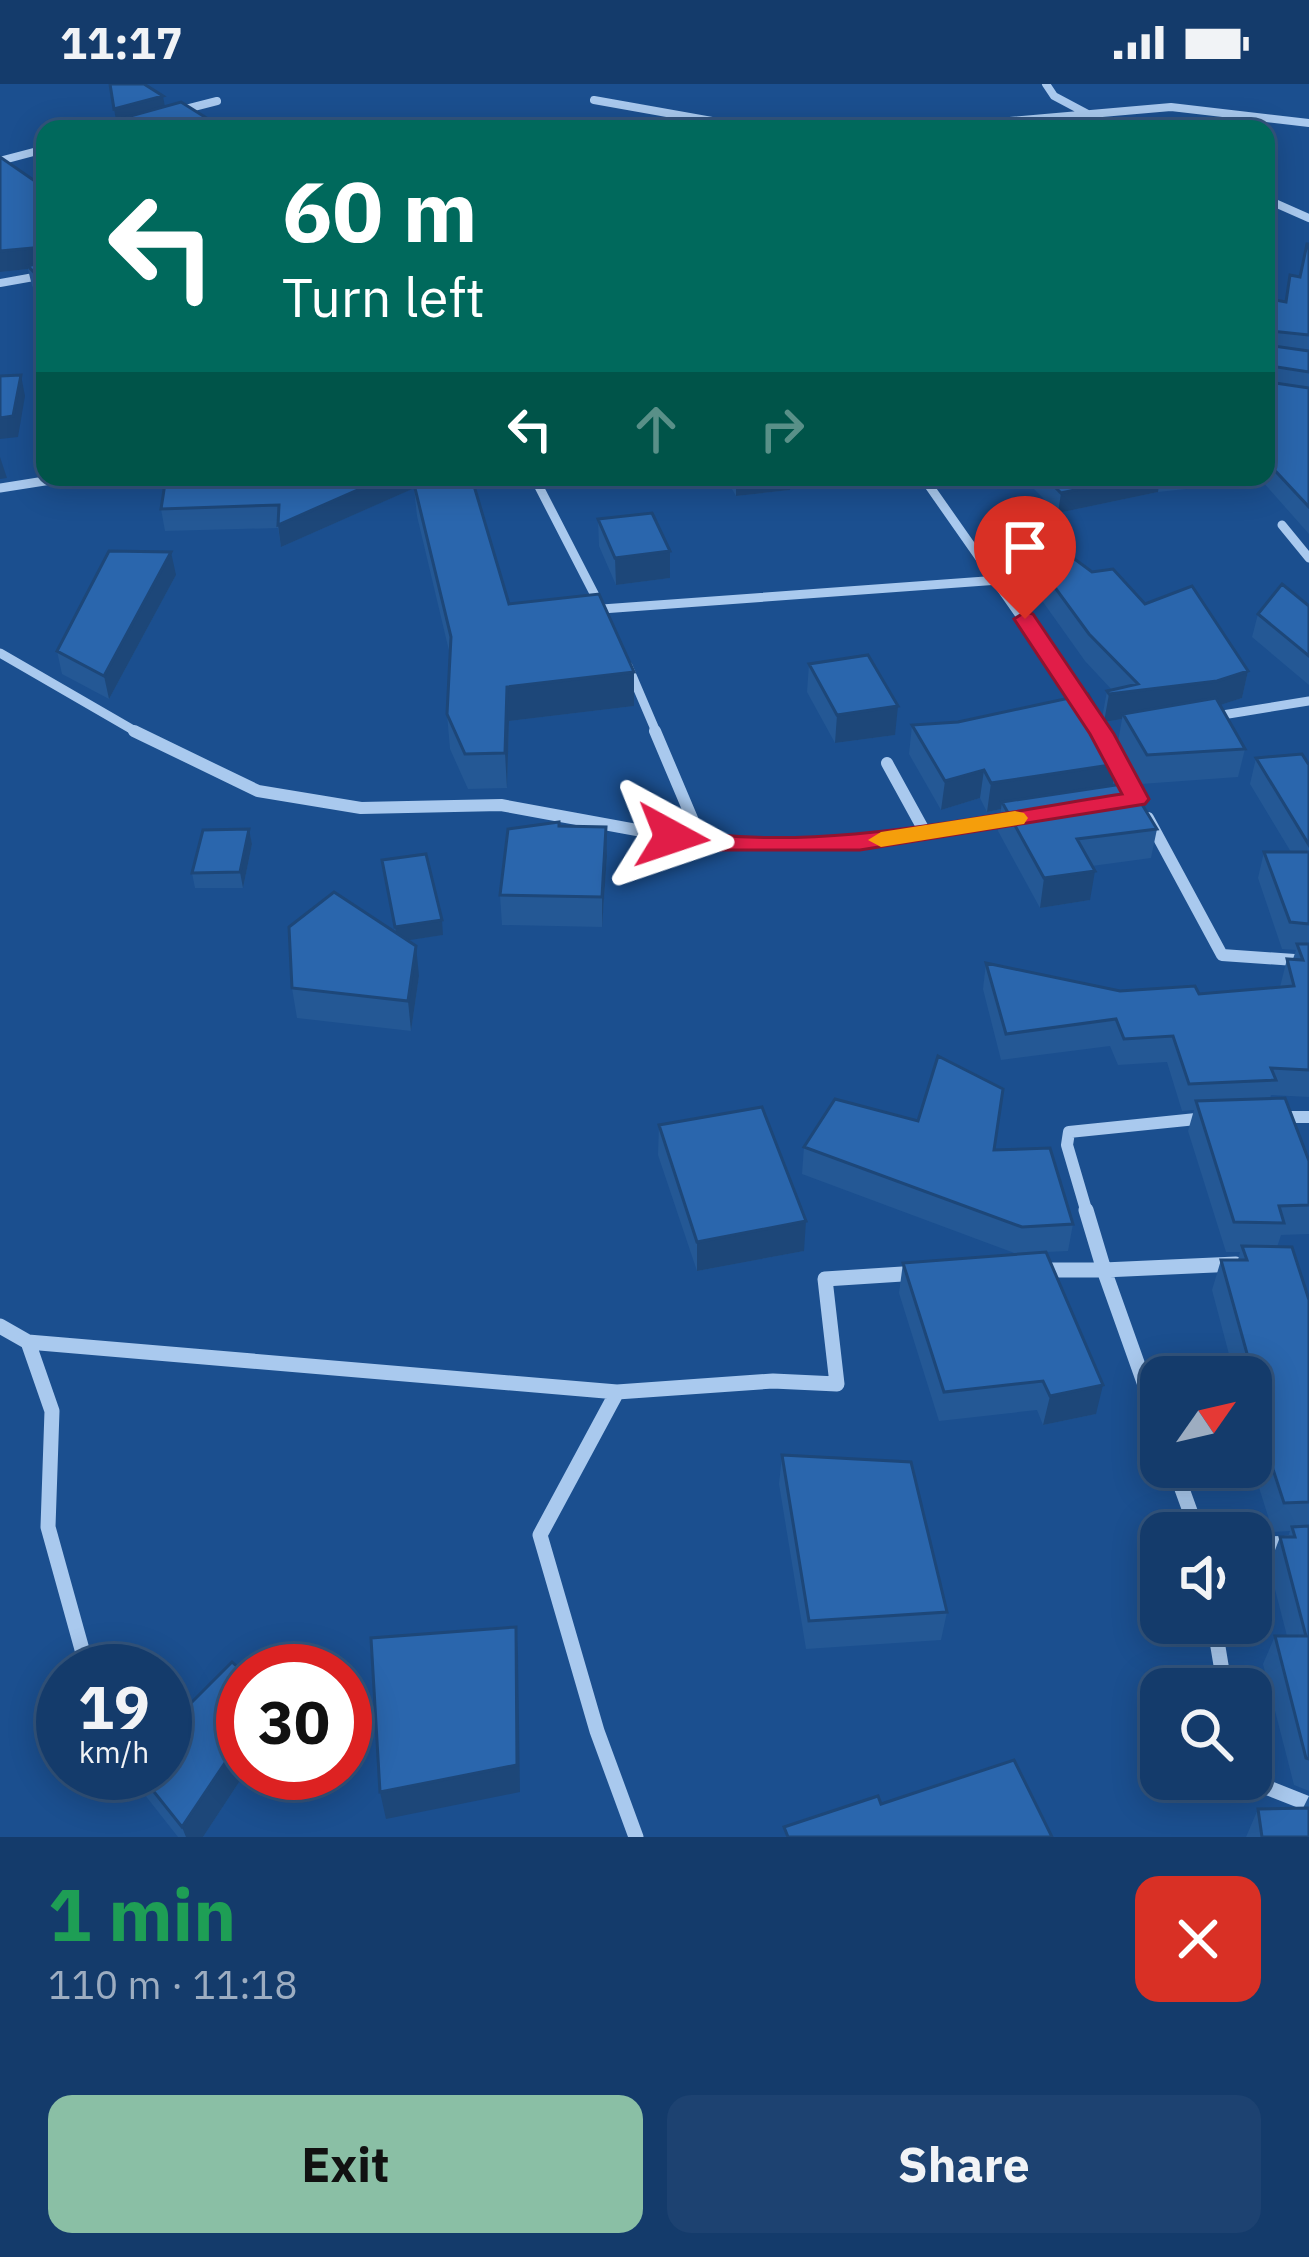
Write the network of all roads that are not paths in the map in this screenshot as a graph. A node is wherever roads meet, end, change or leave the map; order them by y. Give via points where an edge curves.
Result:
1 (1046, 84) edge
2 (594, 100) dead end
3 (217, 101) dead end
4 (1081, 111) junction
5 (154, 118) edge
6 (707, 120) edge
7 (1000, 120) edge
8 (1098, 120) edge
9 (1309, 123) edge
10 (36, 151) edge
11 (0, 161) edge
12 (1275, 203) edge
13 (1309, 218) edge
14 (36, 277) edge
15 (0, 283) edge
16 (36, 482) edge
17 (539, 486) edge
18 (930, 486) edge
19 (0, 488) edge
20 (1282, 525) dead end
21 (1309, 558) edge
22 (999, 580) junction
23 (602, 609) junction
24 (610, 628) edge
25 (619, 647) edge
26 (0, 653) edge
27 (1309, 701) edge
28 (1089, 715) edge
29 (1189, 721) edge
30 (1102, 734) edge
31 (887, 763) dead end
32 (1137, 799) junction
33 (1114, 802) edge
34 (1023, 817) edge
35 (926, 834) junction
36 (702, 842) junction
37 (1309, 961) edge
38 (1262, 1117) edge
39 (1309, 1117) edge
40 (1214, 1118) edge
41 (1263, 1264) edge
42 (1016, 1270) edge
43 (1104, 1270) junction
44 (930, 1272) edge
45 (0, 1327) edge
46 (28, 1342) junction
47 (1140, 1371) edge
48 (617, 1392) junction
49 (1309, 1543) edge
50 (1272, 1544) edge
51 (80, 1644) edge
52 (1272, 1789) edge
53 (1309, 1804) edge
54 (636, 1837) edge

1 - 4 street
2 - 6 street
3 - 5 street
4 - 7 street
4 - 8 street
4 - 9 street via 1171,107
10 - 11 street
12 - 13 street
14 - 15 street
16 - 19 street
17 - 23 street
18 - 22 street
20 - 21 street
22 - 23 street
22 - 28 street
23 - 24 street
25 - 36 street
26 - 36 street via 107,718 258,790 361,808 501,806
27 - 29 street
30 - 32 street
31 - 35 street
32 - 33 street
32 - 37 street via 1222,955
34 - 35 street
35 - 36 street
38 - 39 street
40 - 43 street via 1069,1132
41 - 43 street
42 - 43 street
43 - 47 street
44 - 48 street via 825,1279 837,1384
45 - 46 street
46 - 48 street
46 - 51 street via 52,1412 47,1527
48 - 54 street via 540,1535
49 - 50 street
52 - 53 street

